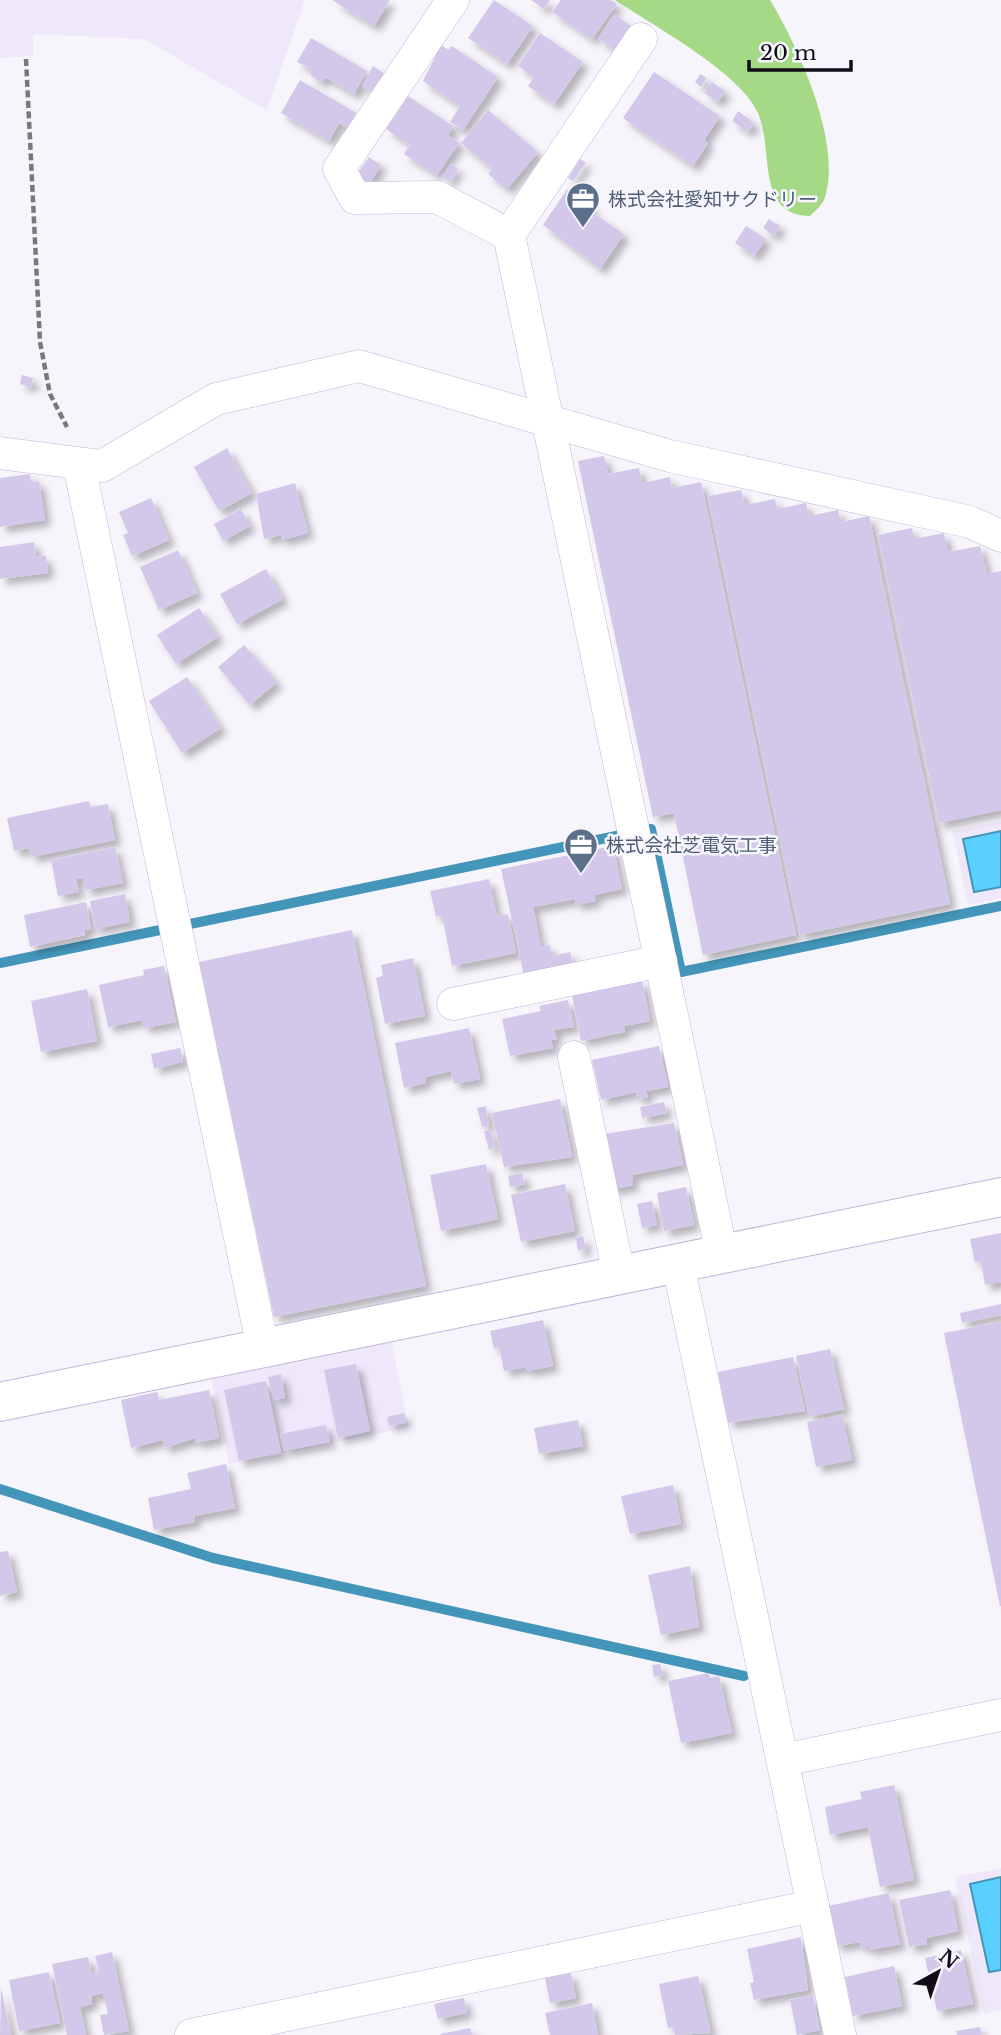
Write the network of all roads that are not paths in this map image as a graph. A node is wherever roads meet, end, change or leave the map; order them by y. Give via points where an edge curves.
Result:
1 (453, 0) edge
2 (641, 39) dead end
3 (509, 235) junction
4 (547, 421) junction
5 (0, 453) edge
6 (79, 465) junction
7 (1001, 536) edge
8 (661, 961) junction
9 (453, 1004) dead end
10 (574, 1057) dead end
11 (1001, 1197) edge
12 (722, 1255) junction
13 (678, 1264) junction
14 (619, 1275) junction
15 (263, 1348) junction
16 (0, 1402) edge
17 (1001, 1715) edge
18 (783, 1760) junction
19 (814, 1906) junction
20 (191, 2035) edge
21 (841, 2035) edge

1 - 3 street via 339,169 355,198 437,197
2 - 3 street
3 - 4 street
4 - 6 street via 359,366 216,399 102,466
4 - 7 street via 670,456 970,522
4 - 8 street
5 - 6 street
6 - 15 street
8 - 9 street
8 - 12 street
10 - 14 street
11 - 12 street
12 - 13 street
13 - 14 street
13 - 18 street
14 - 15 street
15 - 16 street
17 - 18 street
18 - 19 street
19 - 20 street
19 - 21 street

